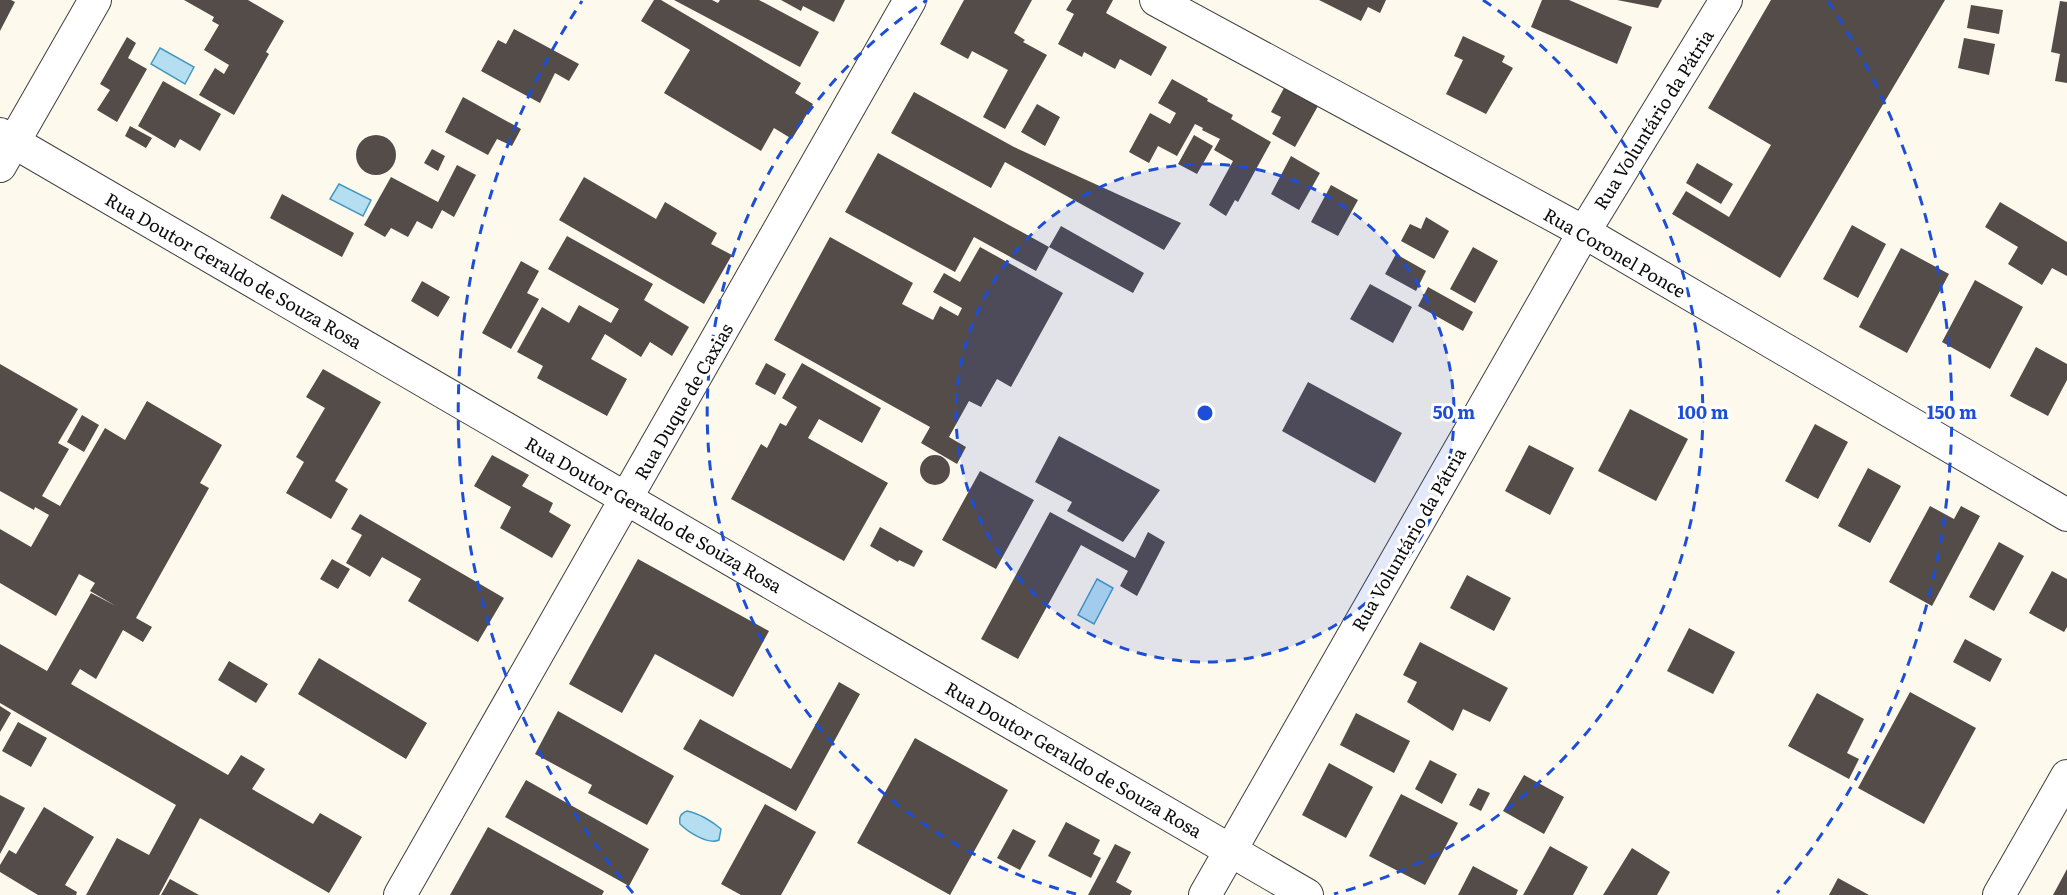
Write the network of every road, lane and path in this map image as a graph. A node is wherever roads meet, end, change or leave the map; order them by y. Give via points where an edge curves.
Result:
1 (95, 0) edge
2 (910, 0) edge
3 (1156, 0) edge
4 (1726, 0) edge
5 (5, 147) edge
6 (1584, 232) junction
7 (628, 498) junction
8 (2067, 515) edge
9 (2067, 776) edge
10 (1230, 850) junction
11 (400, 895) edge
12 (1205, 895) edge
13 (1307, 895) edge
14 (1999, 895) edge

1 - 5 street
2 - 7 street, Rua Duque de Caxias
3 - 6 street, Rua Coronel Ponce
4 - 6 street, Rua Voluntário da Pátria
5 - 7 street, Rua Doutor Geraldo de Souza Rosa
6 - 8 street, Rua Coronel Ponce
6 - 10 street, Rua Voluntário da Pátria
7 - 10 street, Rua Doutor Geraldo de Souza Rosa
7 - 11 street, Rua Duque de Caxias
9 - 14 street
10 - 12 street, Rua Voluntário da Pátria
10 - 13 street, Rua Doutor Geraldo de Souza Rosa

